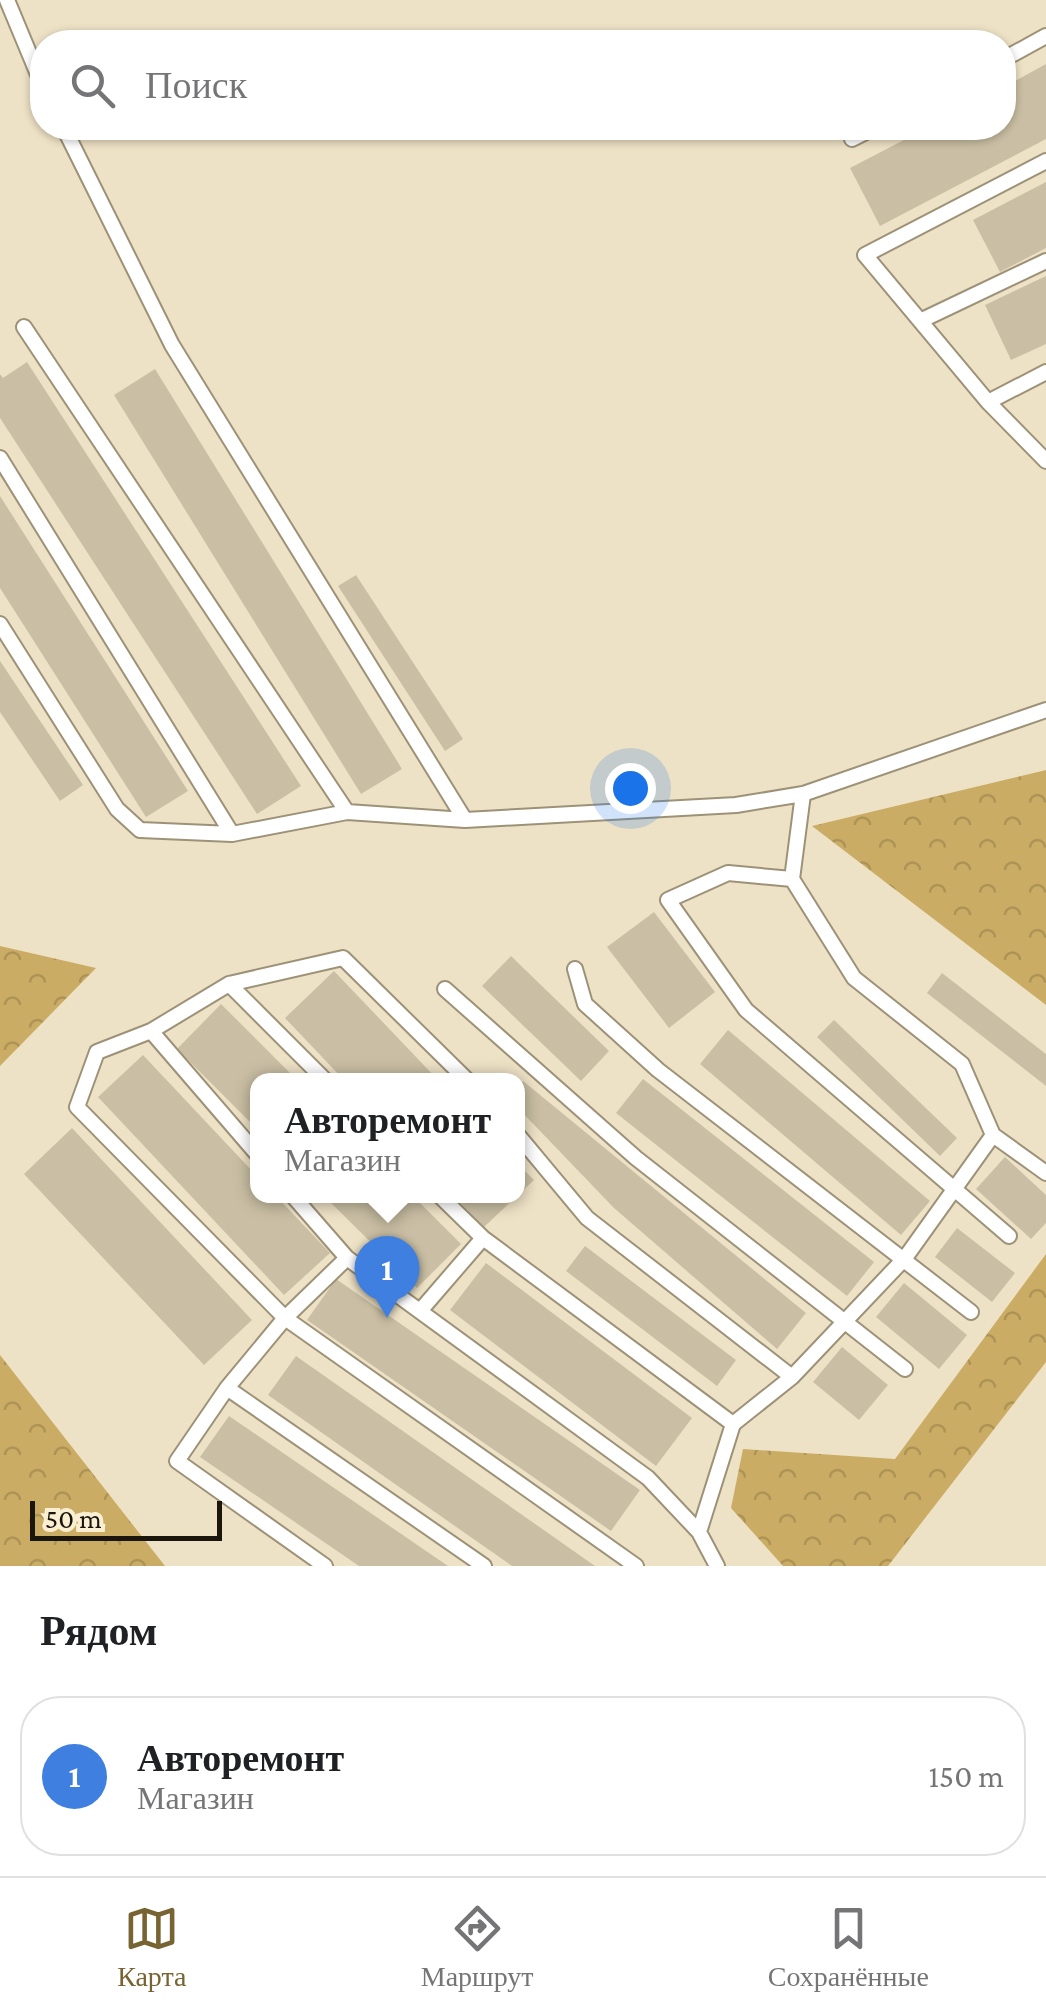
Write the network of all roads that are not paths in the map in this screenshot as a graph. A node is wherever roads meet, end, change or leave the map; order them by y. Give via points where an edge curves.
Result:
1 (7, 0) edge
2 (1046, 36) edge
3 (1016, 52) edge
4 (30, 55) edge
5 (70, 140) edge
6 (1046, 161) edge
7 (1046, 261) edge
8 (920, 321) junction
9 (24, 327) dead end
10 (1046, 372) edge
11 (988, 402) junction
12 (0, 458) edge
13 (1046, 461) edge
14 (0, 624) edge
15 (1046, 710) edge
16 (803, 794) junction
17 (347, 812) junction
18 (465, 820) junction
19 (232, 834) junction
20 (792, 880) junction
21 (575, 969) dead end
22 (229, 984) junction
23 (445, 989) dead end
24 (151, 1031) junction
25 (318, 1073) edge
26 (461, 1073) edge
27 (993, 1136) junction
28 (525, 1144) edge
29 (250, 1146) edge
30 (1046, 1173) edge
31 (954, 1186) junction
32 (299, 1203) edge
33 (447, 1203) edge
34 (1009, 1236) dead end
35 (483, 1238) junction
36 (347, 1258) junction
37 (906, 1258) junction
38 (420, 1311) junction
39 (972, 1312) dead end
40 (285, 1318) junction
41 (846, 1320) junction
42 (906, 1369) dead end
43 (792, 1377) junction
44 (227, 1388) junction
45 (733, 1424) junction
46 (698, 1532) junction
47 (324, 1566) edge
48 (484, 1566) edge
49 (636, 1566) edge
50 (717, 1566) edge

1 - 4 lane
2 - 3 lane
5 - 18 lane via 172,345
6 - 8 lane via 866,255
7 - 8 lane
8 - 11 lane
9 - 17 lane
10 - 11 lane
11 - 13 lane
12 - 19 lane
14 - 19 lane via 116,809 140,830
15 - 16 lane
16 - 18 lane via 736,806
16 - 20 lane
17 - 18 lane
17 - 19 lane
20 - 27 lane via 854,978 962,1064
20 - 31 lane via 728,873 668,900 746,1010
21 - 37 lane via 585,1004 658,1070
22 - 24 lane
22 - 25 lane
22 - 26 lane via 343,958
23 - 41 lane via 636,1158
24 - 29 lane
24 - 40 lane via 96,1052 76,1107
27 - 30 lane
27 - 31 lane
28 - 43 lane via 587,1218
31 - 34 lane
31 - 37 lane
32 - 36 lane
33 - 35 lane
35 - 38 lane
35 - 45 lane
36 - 38 lane
36 - 40 lane
37 - 39 lane
37 - 41 lane
38 - 46 lane via 648,1478
40 - 44 lane
40 - 49 lane
41 - 42 lane
41 - 43 lane
43 - 45 lane
44 - 47 lane via 177,1460
44 - 48 lane
45 - 46 lane
46 - 50 lane

